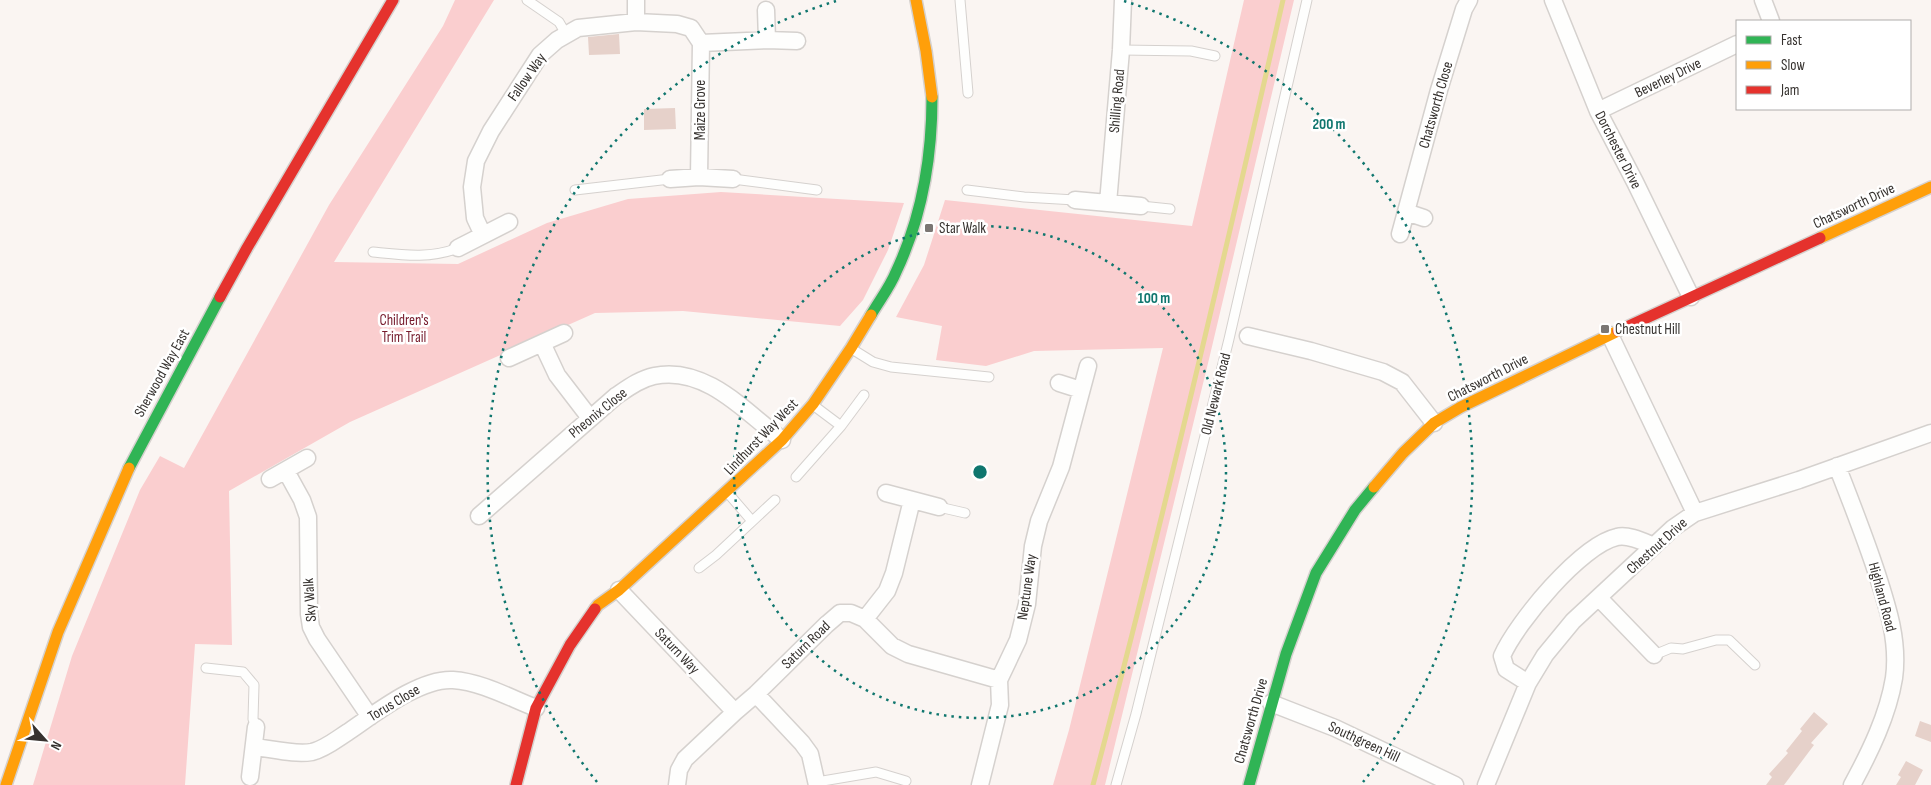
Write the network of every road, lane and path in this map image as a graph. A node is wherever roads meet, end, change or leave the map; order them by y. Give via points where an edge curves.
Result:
1 (394, 0) edge
2 (527, 0) edge
3 (636, 0) edge
4 (916, 0) edge
5 (960, 0) edge
6 (1123, 0) edge
7 (1307, 0) edge
8 (1469, 0) edge
9 (1553, 0) edge
10 (1763, 0) edge
11 (767, 5) edge
12 (1772, 20) edge
13 (636, 22) junction
14 (566, 34) junction
15 (767, 40) junction
16 (797, 41) dead end
17 (700, 44) junction
18 (1736, 44) edge
19 (1121, 50) junction
20 (1216, 56) dead end
21 (968, 93) dead end
22 (1598, 111) junction
23 (699, 177) junction
24 (670, 179) joint
25 (733, 179) joint
26 (1931, 187) edge
27 (576, 190) dead end
28 (817, 190) dead end
29 (967, 190) dead end
30 (1076, 200) joint
31 (1108, 203) junction
32 (1141, 206) joint
33 (1170, 209) dead end
34 (1406, 212) junction
35 (1424, 218) dead end
36 (509, 222) dead end
37 (1400, 234) dead end
38 (483, 235) junction
39 (458, 248) joint
40 (373, 252) dead end
41 (1691, 297) junction
42 (564, 334) dead end
43 (1610, 335) junction
44 (1248, 336) dead end
45 (542, 343) junction
46 (851, 348) junction
47 (509, 358) dead end
48 (1088, 366) dead end
49 (989, 377) dead end
50 (1059, 384) dead end
51 (1081, 390) junction
52 (864, 395) dead end
53 (813, 404) junction
54 (590, 418) junction
55 (1434, 423) junction
56 (841, 426) junction
57 (1931, 433) edge
58 (782, 440) junction
59 (307, 458) dead end
60 (1837, 466) junction
61 (286, 471) junction
62 (796, 477) dead end
63 (270, 479) dead end
64 (727, 492) junction
65 (886, 494) dead end
66 (775, 500) dead end
67 (912, 500) junction
68 (939, 507) joint
69 (965, 513) dead end
70 (1695, 513) junction
71 (479, 516) dead end
72 (752, 521) junction
73 (1654, 546) junction
74 (699, 568) dead end
75 (618, 590) junction
76 (1599, 598) junction
77 (865, 619) junction
78 (1654, 655) joint
79 (1755, 665) dead end
80 (206, 668) dead end
81 (999, 680) junction
82 (1528, 683) junction
83 (756, 694) junction
84 (1271, 703) junction
85 (536, 708) junction
86 (735, 712) junction
87 (370, 717) junction
88 (256, 727) joint
89 (255, 747) junction
90 (252, 781) edge
91 (906, 781) dead end
92 (817, 784) edge
93 (6, 785) edge
94 (516, 785) edge
95 (678, 785) edge
96 (980, 785) edge
97 (1116, 785) edge
98 (1249, 785) edge
99 (1455, 785) edge
100 (1486, 785) edge
101 (1852, 785) edge

1 - 93 main road, Sherwood Way East via 248,248 135,454 58,632
2 - 14 lane via 559,22
3 - 13 street
4 - 46 main road, Lindhurst Way West via 932,98 929,155 918,216 896,273
5 - 21 lane
6 - 19 street, Shilling Road
7 - 97 lane, Old Newark Road via 1229,339
8 - 34 street, Chatsworth Close via 1439,90
9 - 22 street, Dorchester Drive
10 - 12 street
11 - 15 street
13 - 14 street, Fallow Way via 578,28
13 - 17 street, Fallow Way via 691,28
14 - 38 street, Fallow Way via 540,55 490,130 476,161 472,187 475,218
15 - 16 street
15 - 17 street
17 - 23 street, Maize Grove
18 - 22 street, Beverley Drive
19 - 20 lane via 1191,51
19 - 31 street, Shilling Road
22 - 41 street, Dorchester Drive
23 - 24 street
23 - 25 street
24 - 27 lane
25 - 28 lane
26 - 41 main road, Chatsworth Drive
29 - 30 lane
30 - 31 street
31 - 32 street
32 - 33 lane
34 - 35 street
34 - 37 street, Chatsworth Close
36 - 38 street
38 - 39 street
39 - 40 lane via 444,254 420,256
41 - 43 main road, Chatsworth Drive
42 - 45 street
43 - 55 main road, Chatsworth Drive via 1462,406
43 - 70 street
44 - 55 street via 1383,372 1402,382
45 - 47 street
45 - 54 street via 557,376
46 - 49 lane via 874,362 891,366
46 - 53 main road, Lindhurst Way West
48 - 51 street, Neptune Way
50 - 51 street
51 - 81 street, Neptune Way via 1062,467 1037,529 1028,604 1018,640
52 - 56 lane
53 - 56 lane
53 - 58 main road, Lindhurst Way West
54 - 58 street, Pheonix Close via 634,383 668,374 706,383
54 - 71 street, Pheonix Close
55 - 84 main road, Chatsworth Drive via 1403,453 1361,503 1334,542 1316,573
56 - 62 lane
57 - 60 street, Chestnut Drive
58 - 64 main road, Lindhurst Way West
59 - 61 street
60 - 70 street, Chestnut Drive
60 - 101 street, Highland Road via 1892,619 1895,650 1894,678 1885,714
61 - 63 street
61 - 87 street, Sky Walk via 308,517 311,627
64 - 72 lane
64 - 75 main road, Lindhurst Way West
65 - 67 street
66 - 72 lane
67 - 68 street
67 - 77 street via 887,592
68 - 69 lane
70 - 73 street, Chestnut Drive
72 - 74 lane
73 - 76 street, Chestnut Drive
73 - 82 street via 1619,536 1605,541 1554,584 1529,612 1502,656 1506,669
75 - 85 main road, Lindhurst Way West via 598,606 570,645
75 - 86 street, Saturn Way
76 - 78 street
76 - 82 street, Chestnut Drive via 1544,655
77 - 81 street via 892,646 908,654
77 - 83 street, Saturn Road via 851,613 840,613
78 - 79 lane via 1671,648 1683,649 1729,640
80 - 88 lane via 243,672 254,684 253,719
81 - 96 street, Neptune Way via 1000,705
82 - 100 street, Chestnut Drive
83 - 86 street, Saturn Road
83 - 92 street via 806,748
84 - 98 main road, Chatsworth Drive
84 - 99 street, Southgreen Hill via 1335,728
85 - 87 street, Torus Close via 477,685 454,680 437,681 418,688
85 - 94 main road, Lindhurst Way West
86 - 95 street, Saturn Road via 685,759 679,770
87 - 89 street, Torus Close via 312,752
88 - 89 street
89 - 90 street
91 - 92 lane via 876,772

